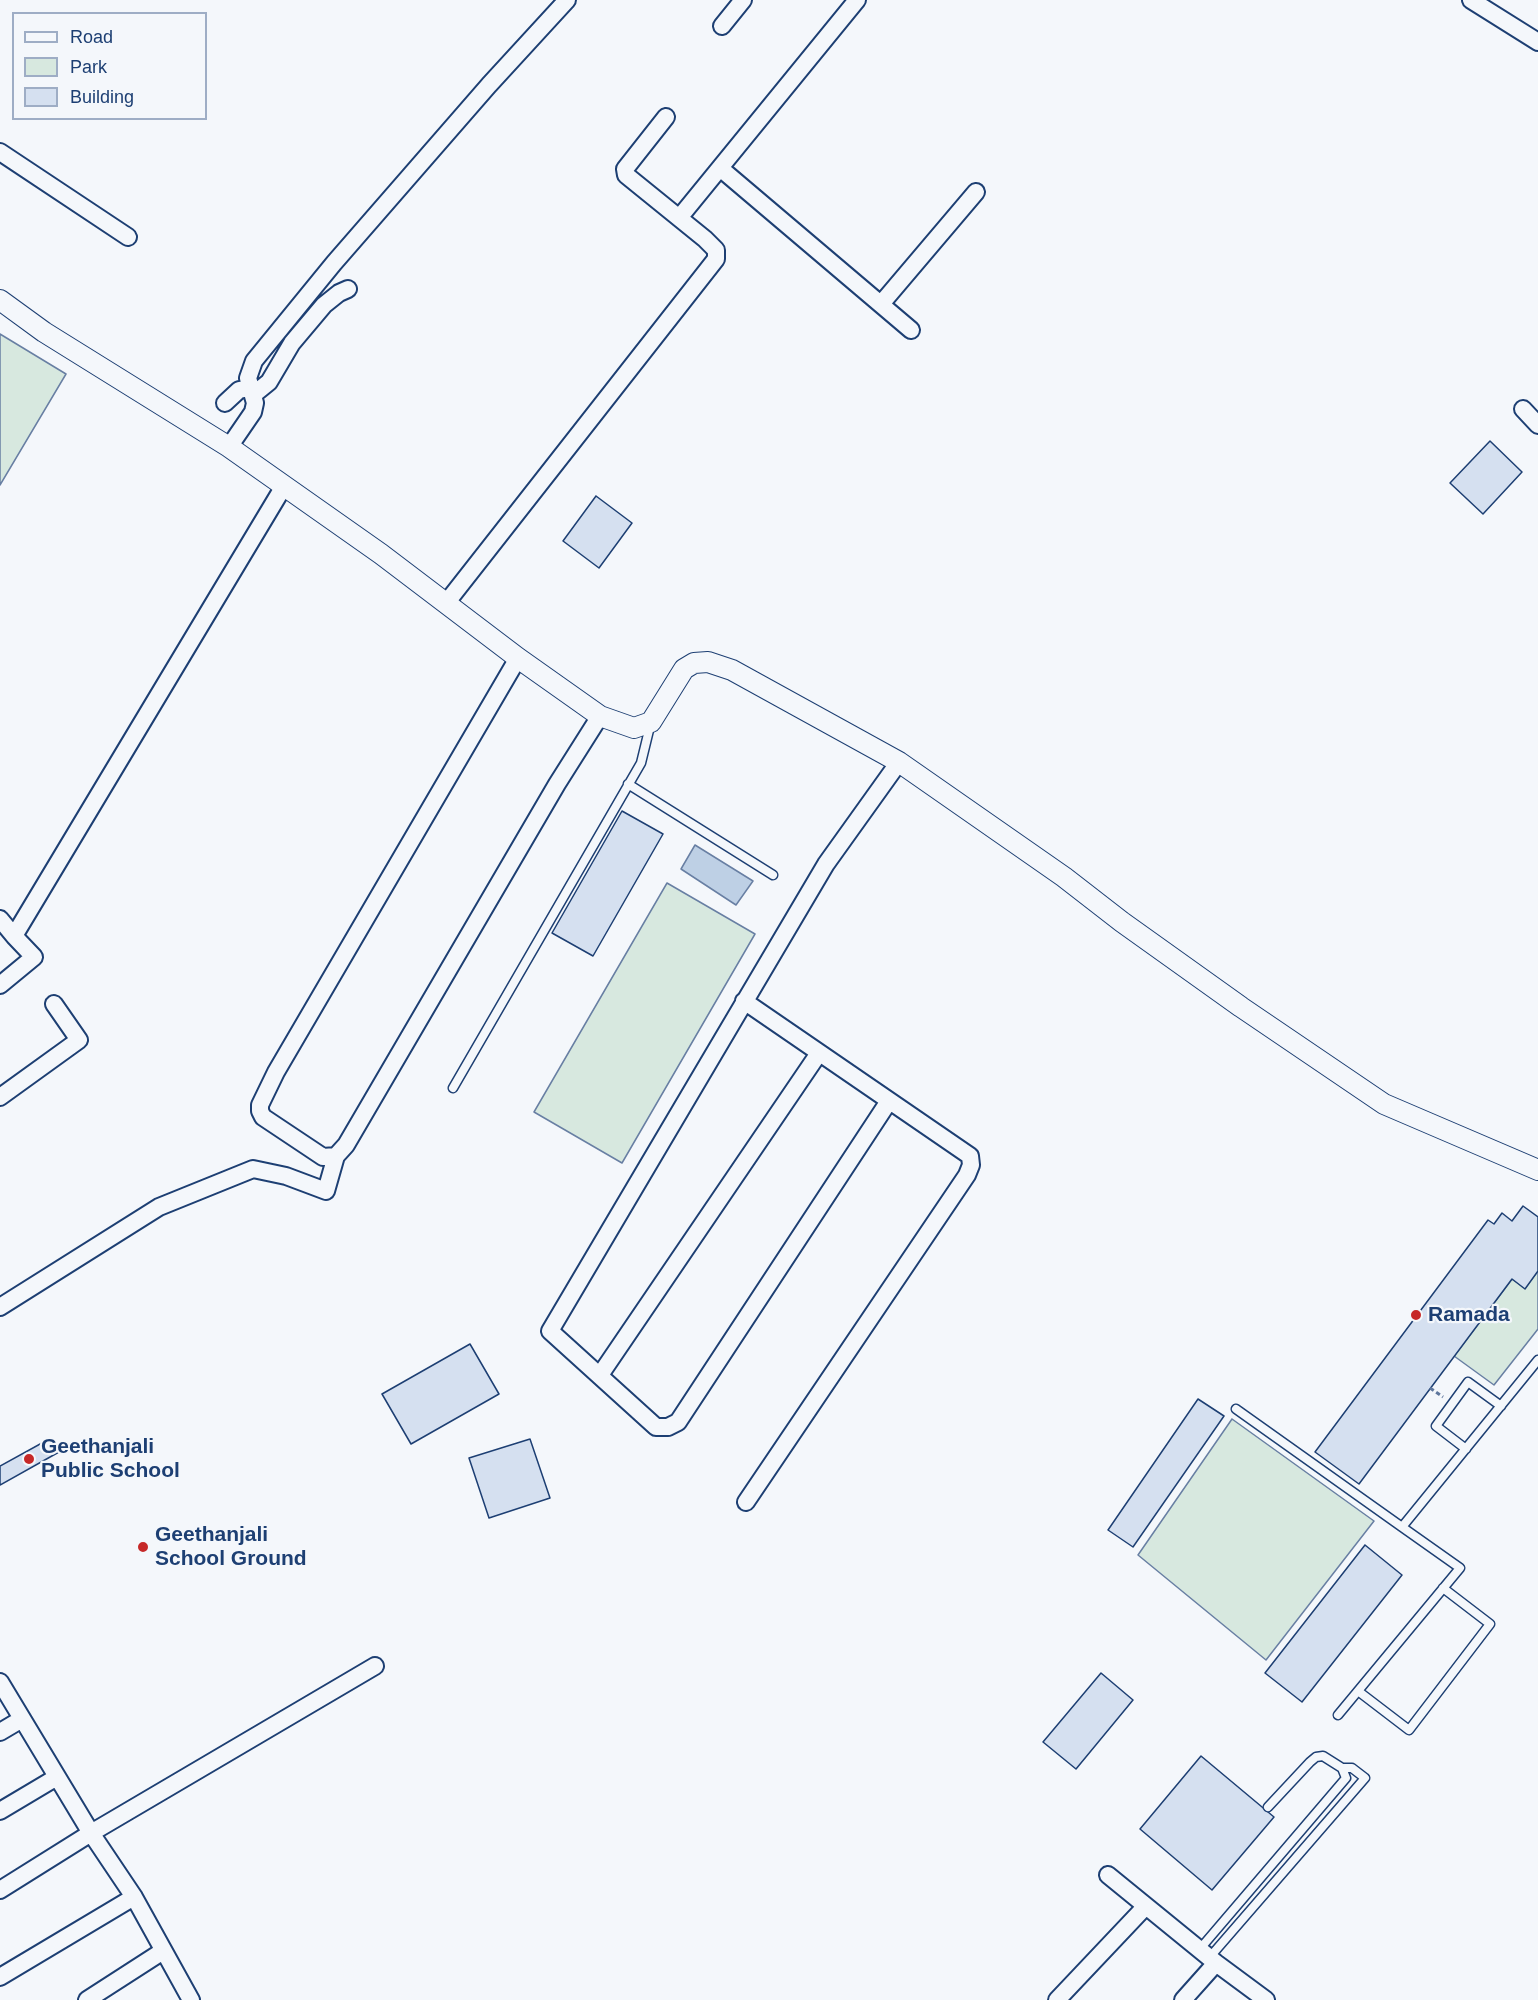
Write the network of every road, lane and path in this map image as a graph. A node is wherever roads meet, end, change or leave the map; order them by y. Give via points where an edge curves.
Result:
1 (567, 0) edge
2 (743, 0) edge
3 (857, 0) edge
4 (1471, 0) edge
5 (722, 26) dead end
6 (1538, 42) edge
7 (666, 117) dead end
8 (0, 152) edge
9 (720, 168) junction
10 (976, 192) dead end
11 (679, 218) junction
12 (128, 237) dead end
13 (348, 289) dead end
14 (0, 300) edge
15 (881, 304) junction
16 (911, 330) dead end
17 (251, 391) junction
18 (225, 403) dead end
19 (1522, 409) dead end
20 (1538, 425) edge
21 (229, 447) junction
22 (284, 486) junction
23 (447, 602) junction
24 (518, 658) junction
25 (600, 716) junction
26 (651, 722) junction
27 (899, 762) junction
28 (628, 784) junction
29 (773, 874) dead end
30 (0, 919) edge
31 (14, 936) junction
32 (0, 985) edge
33 (744, 1001) junction
34 (54, 1004) dead end
35 (819, 1053) junction
36 (453, 1088) dead end
37 (0, 1097) edge
38 (889, 1101) junction
39 (336, 1156) junction
40 (1537, 1168) edge
41 (0, 1307) edge
42 (1538, 1360) edge
43 (600, 1376) junction
44 (1501, 1406) junction
45 (1236, 1409) dead end
46 (1466, 1449) junction
47 (746, 1502) dead end
48 (1402, 1527) junction
49 (1443, 1588) junction
50 (375, 1666) dead end
51 (0, 1682) edge
52 (1358, 1691) junction
53 (1338, 1715) dead end
54 (22, 1719) junction
55 (0, 1732) edge
56 (1342, 1768) junction
57 (57, 1777) junction
58 (1268, 1807) dead end
59 (0, 1811) edge
60 (91, 1833) junction
61 (1108, 1875) dead end
62 (0, 1890) edge
63 (134, 1897) junction
64 (1145, 1907) junction
65 (163, 1951) junction
66 (1208, 1957) junction
67 (0, 1977) edge
68 (87, 2000) edge
69 (191, 2000) edge
70 (1056, 2000) edge
71 (1183, 2000) edge
72 (1266, 2000) edge

1 - 17 street via 334,263 254,361 248,378
2 - 5 street
3 - 9 street
4 - 6 street
7 - 11 street via 625,169 626,175
8 - 12 street
9 - 11 street
9 - 15 street
10 - 15 street
11 - 23 street via 716,250 716,259
13 - 17 street via 324,305 292,343 269,382
14 - 21 street via 44,332
15 - 16 street
17 - 18 street via 239,390
17 - 21 street via 253,412
19 - 20 street
21 - 22 street
22 - 23 street
22 - 31 street
23 - 24 street
24 - 25 street
24 - 39 street via 279,1066 260,1105 263,1118 308,1149 323,1157
25 - 26 street via 634,728
25 - 39 street
26 - 27 street via 684,669 708,662 732,670
26 - 28 lane via 640,763
27 - 33 street via 826,864
27 - 40 street via 1232,1001 1384,1104
28 - 29 lane
28 - 36 lane
30 - 31 street
31 - 32 street via 34,957
33 - 35 street
33 - 43 street via 550,1331
34 - 37 street via 79,1040
35 - 38 street
35 - 43 street
38 - 43 street via 678,1422 656,1427
38 - 47 street via 970,1156 971,1166
39 - 41 street via 326,1191 253,1169 159,1207
42 - 44 lane
44 - 46 lane
44 - 46 lane via 1468,1382 1436,1426
45 - 48 lane
46 - 48 lane
48 - 49 lane via 1460,1568
49 - 52 lane
49 - 52 lane via 1490,1624 1409,1730
50 - 60 street
51 - 54 street
52 - 53 lane
54 - 55 street
54 - 57 street
56 - 58 lane via 1323,1756 1316,1757
56 - 66 lane via 1346,1778
56 - 66 lane via 1352,1768 1365,1778
57 - 59 street
57 - 60 street
60 - 62 street
60 - 63 street
61 - 64 street
63 - 65 street
63 - 67 street
64 - 66 street
64 - 70 street
65 - 68 street
65 - 69 street
66 - 71 street
66 - 72 street

